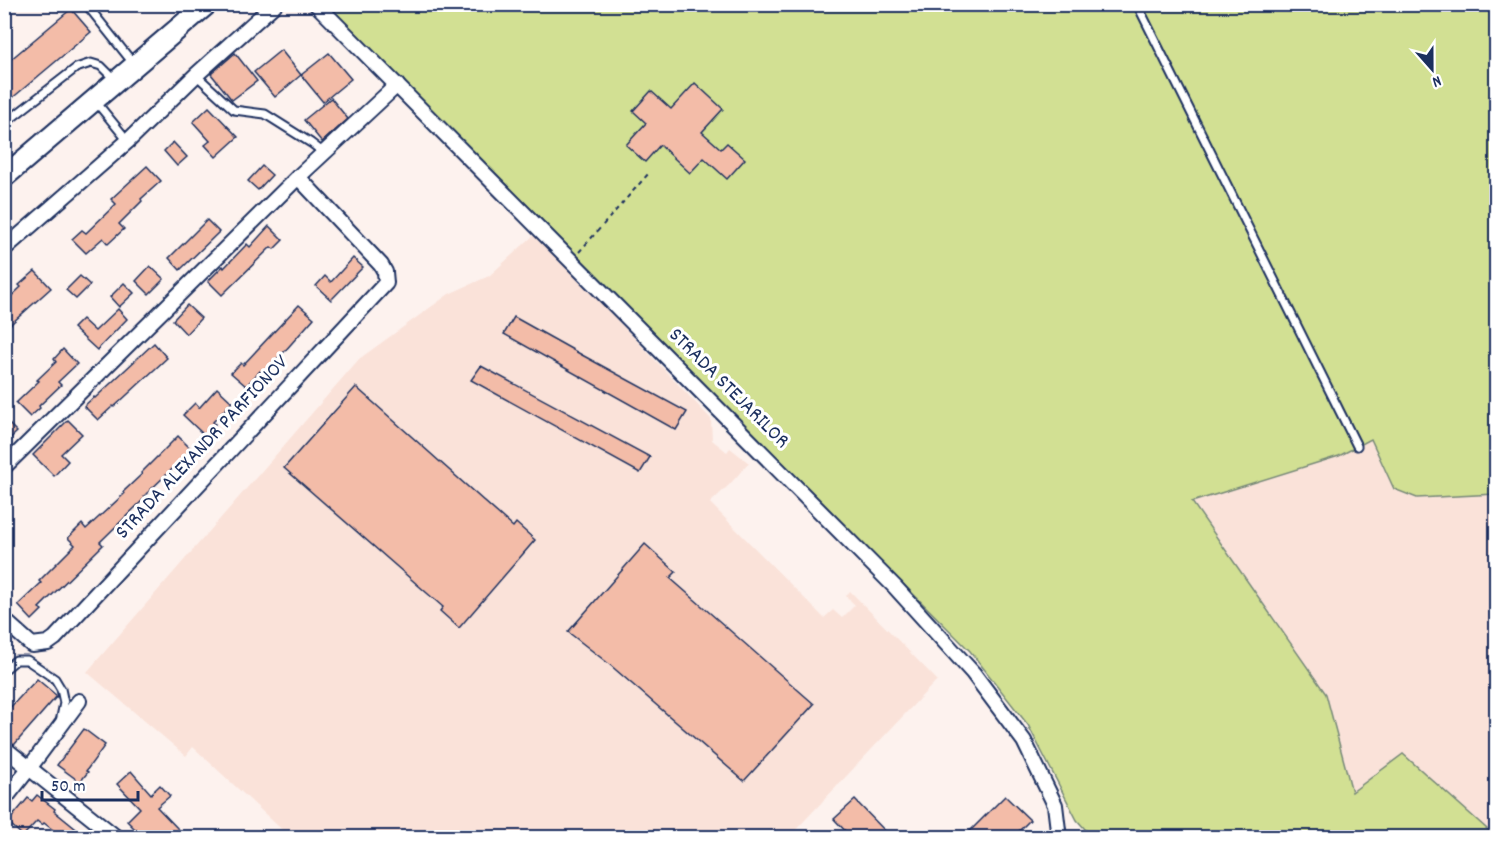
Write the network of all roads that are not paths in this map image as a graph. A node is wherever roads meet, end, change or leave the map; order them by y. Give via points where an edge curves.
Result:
1 (86, 4) edge
2 (207, 4) edge
3 (275, 4) edge
4 (316, 4) edge
5 (1137, 4) edge
6 (135, 65) junction
7 (196, 75) junction
8 (116, 81) junction
9 (397, 86) junction
10 (94, 100) junction
11 (4, 124) edge
12 (128, 141) junction
13 (324, 153) junction
14 (4, 177) edge
15 (298, 177) junction
16 (4, 249) edge
17 (1357, 446) dead end
18 (4, 467) edge
19 (4, 620) edge
20 (4, 670) edge
21 (79, 701) dead end
22 (58, 730) junction
23 (4, 748) edge
24 (30, 768) junction
25 (4, 800) edge
26 (117, 837) edge
27 (1059, 837) edge

1 - 6 lane
2 - 6 street
3 - 7 street
4 - 9 street, STRADA STEJARILOR
5 - 17 lane
6 - 8 street
7 - 12 street
7 - 13 lane via 234,110 265,114
8 - 10 street
8 - 11 lane via 100,66 90,63 76,68
9 - 13 street
9 - 27 street, STRADA STEJARILOR via 895,587 973,673 1024,741 1055,805
10 - 12 lane
10 - 14 street
12 - 16 street
13 - 15 street
15 - 18 street
15 - 19 street, STRADA ALEXANDR PARFIONOV via 385,272 386,283 55,638 32,645
20 - 22 lane via 16,660 27,660 55,679 64,703
21 - 22 street
22 - 24 street
23 - 24 street
24 - 25 street
24 - 26 street

